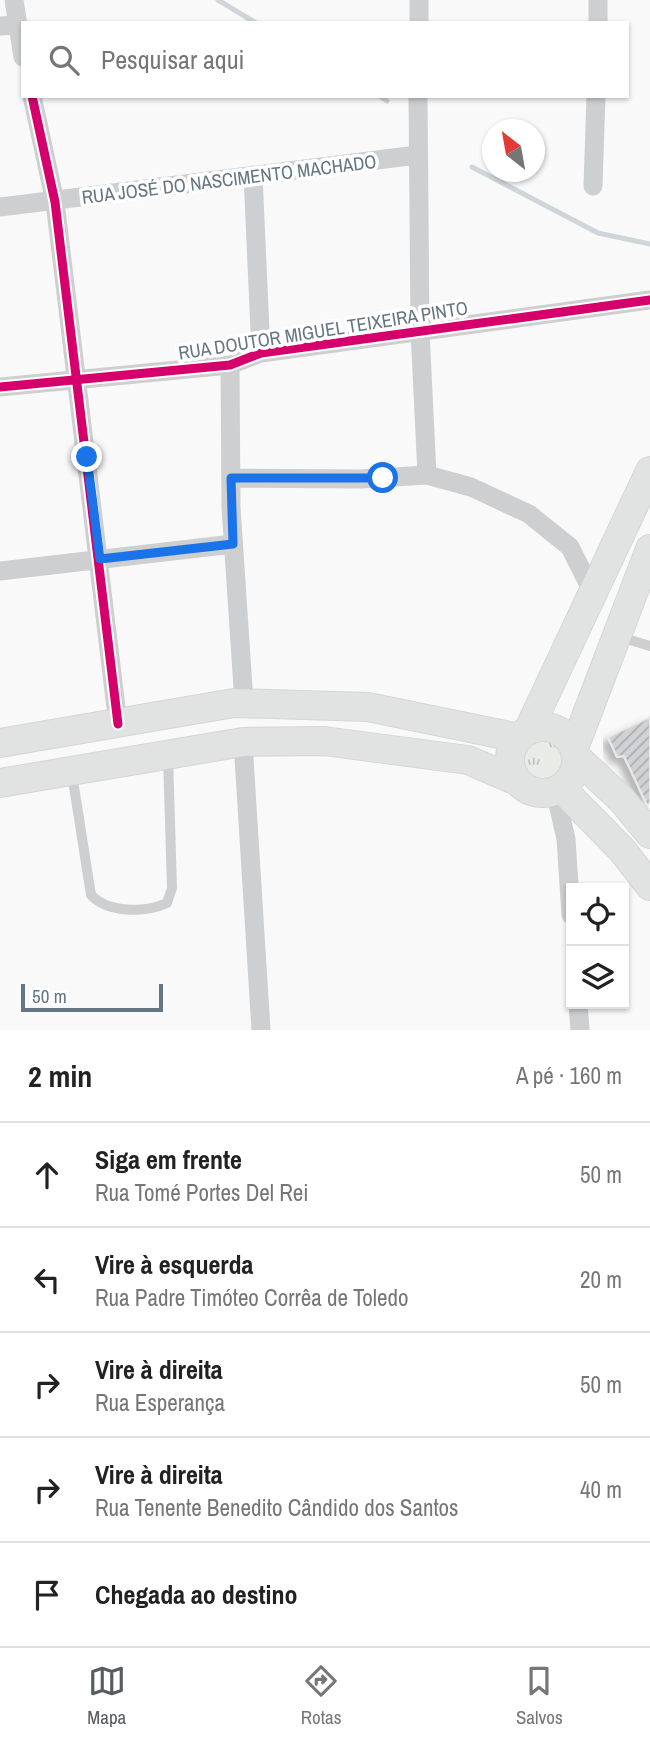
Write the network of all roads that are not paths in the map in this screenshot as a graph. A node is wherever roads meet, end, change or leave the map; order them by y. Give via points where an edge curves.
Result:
1 (13, 0) edge
2 (419, 0) edge
3 (598, 0) edge
4 (419, 21) edge
5 (598, 21) edge
6 (9, 25) edge
7 (21, 52) edge
8 (32, 98) edge
9 (418, 98) edge
10 (596, 98) edge
11 (417, 155) junction
12 (253, 175) junction
13 (593, 186) dead end
14 (55, 202) junction
15 (0, 207) edge
16 (650, 300) edge
17 (625, 305) junction
18 (650, 315) edge
19 (420, 331) junction
20 (261, 353) junction
21 (230, 365) junction
22 (77, 380) junction
23 (0, 387) edge
24 (650, 471) edge
25 (427, 475) junction
26 (231, 478) junction
27 (233, 544) junction
28 (649, 555) edge
29 (100, 559) junction
30 (0, 571) edge
31 (593, 593) junction
32 (616, 636) junction
33 (650, 646) edge
34 (244, 703) junction
35 (118, 724) junction
36 (524, 734) junction
37 (243, 742) junction
38 (0, 743) edge
39 (575, 753) junction
40 (168, 754) junction
41 (72, 770) junction
42 (517, 781) junction
43 (0, 783) edge
44 (558, 789) junction
45 (594, 822) junction
46 (650, 834) edge
47 (566, 839) junction
48 (569, 883) edge
49 (650, 886) edge
50 (578, 1009) edge
51 (261, 1030) edge
52 (580, 1030) edge

1 - 6 street
2 - 4 street
3 - 5 street
6 - 7 street
8 - 14 street
9 - 11 street
10 - 13 street
11 - 12 street, RUA JOSÉ DO NASCIMENTO MACHADO
11 - 19 street
12 - 14 street, RUA JOSÉ DO NASCIMENTO MACHADO
12 - 20 street
14 - 15 street, RUA JOSÉ DO NASCIMENTO MACHADO
14 - 22 street
16 - 17 street, RUA DOUTOR MIGUEL TEIXEIRA PINTO
17 - 18 street, RUA DOUTOR MIGUEL TEIXEIRA PINTO
17 - 19 street, RUA DOUTOR MIGUEL TEIXEIRA PINTO
19 - 20 street, RUA DOUTOR MIGUEL TEIXEIRA PINTO
19 - 25 street
20 - 21 street, RUA DOUTOR MIGUEL TEIXEIRA PINTO
21 - 22 street, RUA DOUTOR MIGUEL TEIXEIRA PINTO
21 - 26 street
22 - 23 street, RUA DOUTOR MIGUEL TEIXEIRA PINTO
22 - 29 street
24 - 31 main road
25 - 26 street
25 - 31 street via 471,487 529,514 570,547
26 - 27 street
27 - 29 street
27 - 34 street
28 - 32 main road
29 - 30 street
29 - 35 street
31 - 36 main road
32 - 33 lane
32 - 39 main road
34 - 35 main road
34 - 36 main road via 368,707
35 - 38 main road
36 - 39 main road via 550,728 568,739
36 - 42 main road via 511,754
37 - 40 main road
37 - 42 main road via 324,741 468,760
37 - 51 street
39 - 44 main road via 573,772
39 - 46 main road
40 - 41 main road
40 - 41 lane via 172,888 167,903 154,909 108,908 91,895
41 - 43 main road
42 - 44 main road via 531,791
44 - 45 main road
44 - 47 street
45 - 47 street
45 - 49 main road
47 - 48 street
50 - 52 street

